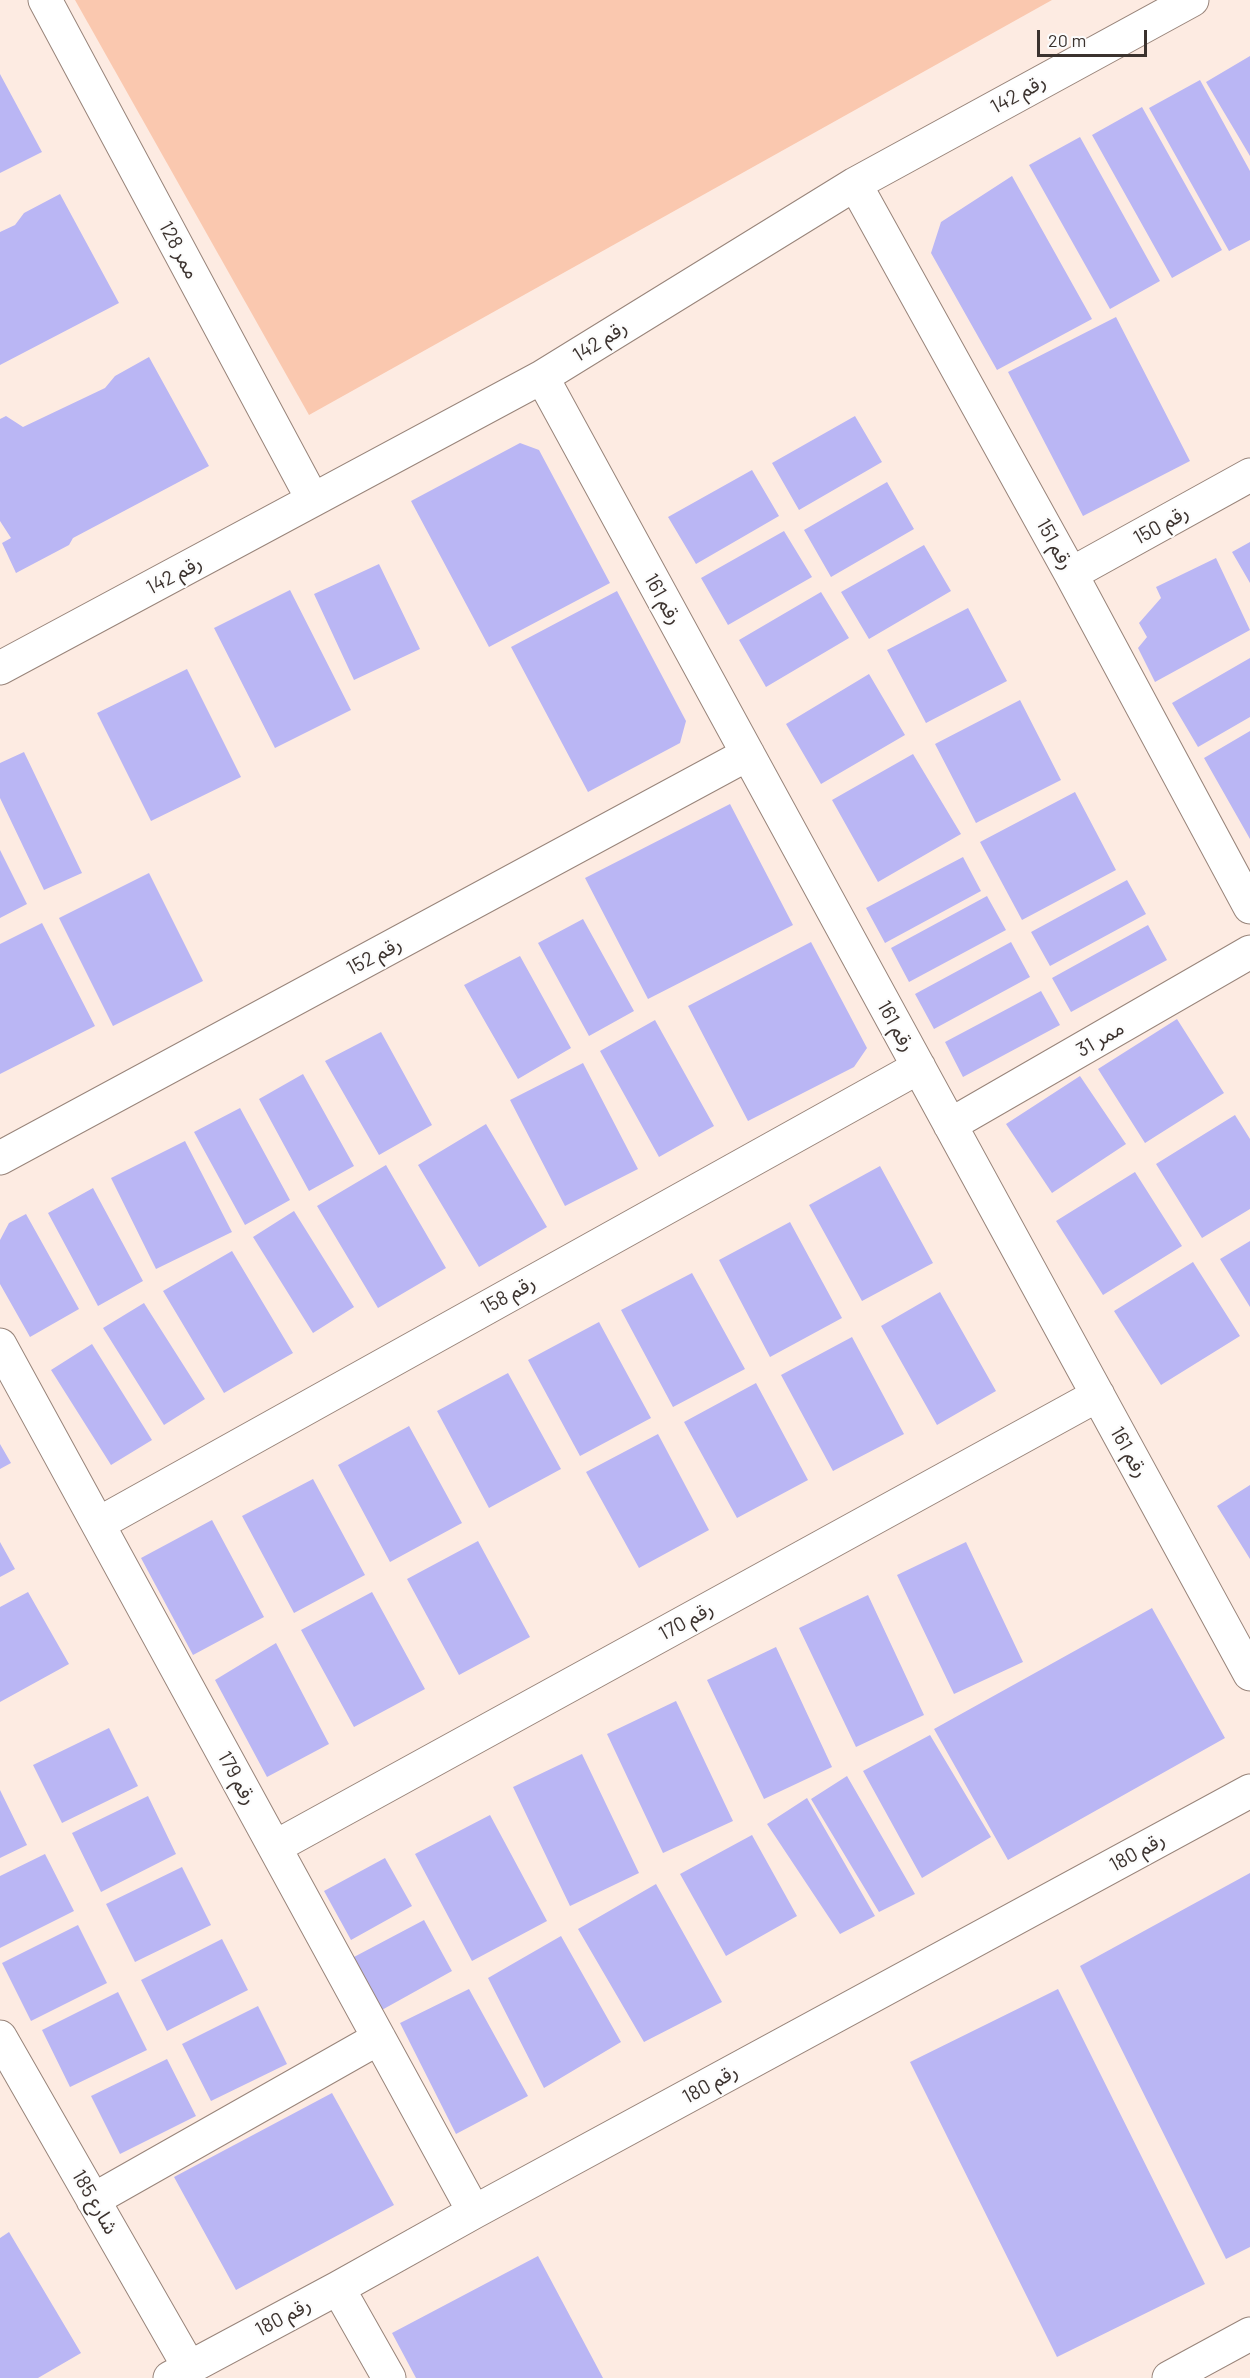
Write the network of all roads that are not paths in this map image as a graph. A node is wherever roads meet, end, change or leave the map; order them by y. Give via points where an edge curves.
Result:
1 (45, 0) edge
2 (1192, 0) edge
3 (855, 184) junction
4 (542, 377) junction
5 (1250, 475) edge
6 (313, 500) junction
7 (1071, 574) junction
8 (0, 668) edge
9 (748, 754) junction
10 (1249, 901) edge
11 (1250, 952) edge
12 (919, 1067) junction
13 (950, 1125) junction
14 (0, 1158) edge
15 (0, 1345) edge
16 (1098, 1395) junction
17 (98, 1524) junction
18 (1250, 1674) edge
19 (1250, 1791) edge
20 (275, 1847) junction
21 (0, 2037) edge
22 (379, 2038) junction
23 (93, 2200) junction
24 (474, 2212) junction
25 (338, 2288) junction
26 (1250, 2334) edge
27 (180, 2372) edge
28 (388, 2378) edge
29 (1169, 2378) edge

1 - 6 street, ممر 128
2 - 3 street, رقم 142
3 - 4 street, رقم 142
3 - 7 street, رقم 151
4 - 6 street, رقم 142
4 - 9 street, رقم 161
5 - 7 street, رقم 150
6 - 8 street, رقم 142
7 - 10 street, رقم 151
9 - 12 street, رقم 161
9 - 14 street, رقم 152
11 - 13 street, ممر 31
12 - 13 street, رقم 161
12 - 17 street, رقم 158
13 - 16 street, رقم 161
15 - 17 street, رقم 179
16 - 18 street, رقم 161
16 - 20 street, رقم 170
17 - 20 street, رقم 179
19 - 24 street, رقم 180
20 - 22 street, رقم 179
21 - 23 street, شارع 185
22 - 23 street
22 - 24 street, رقم 179
23 - 27 street, شارع 185
24 - 25 street, رقم 180
25 - 27 street, رقم 180
25 - 28 street
26 - 29 street

